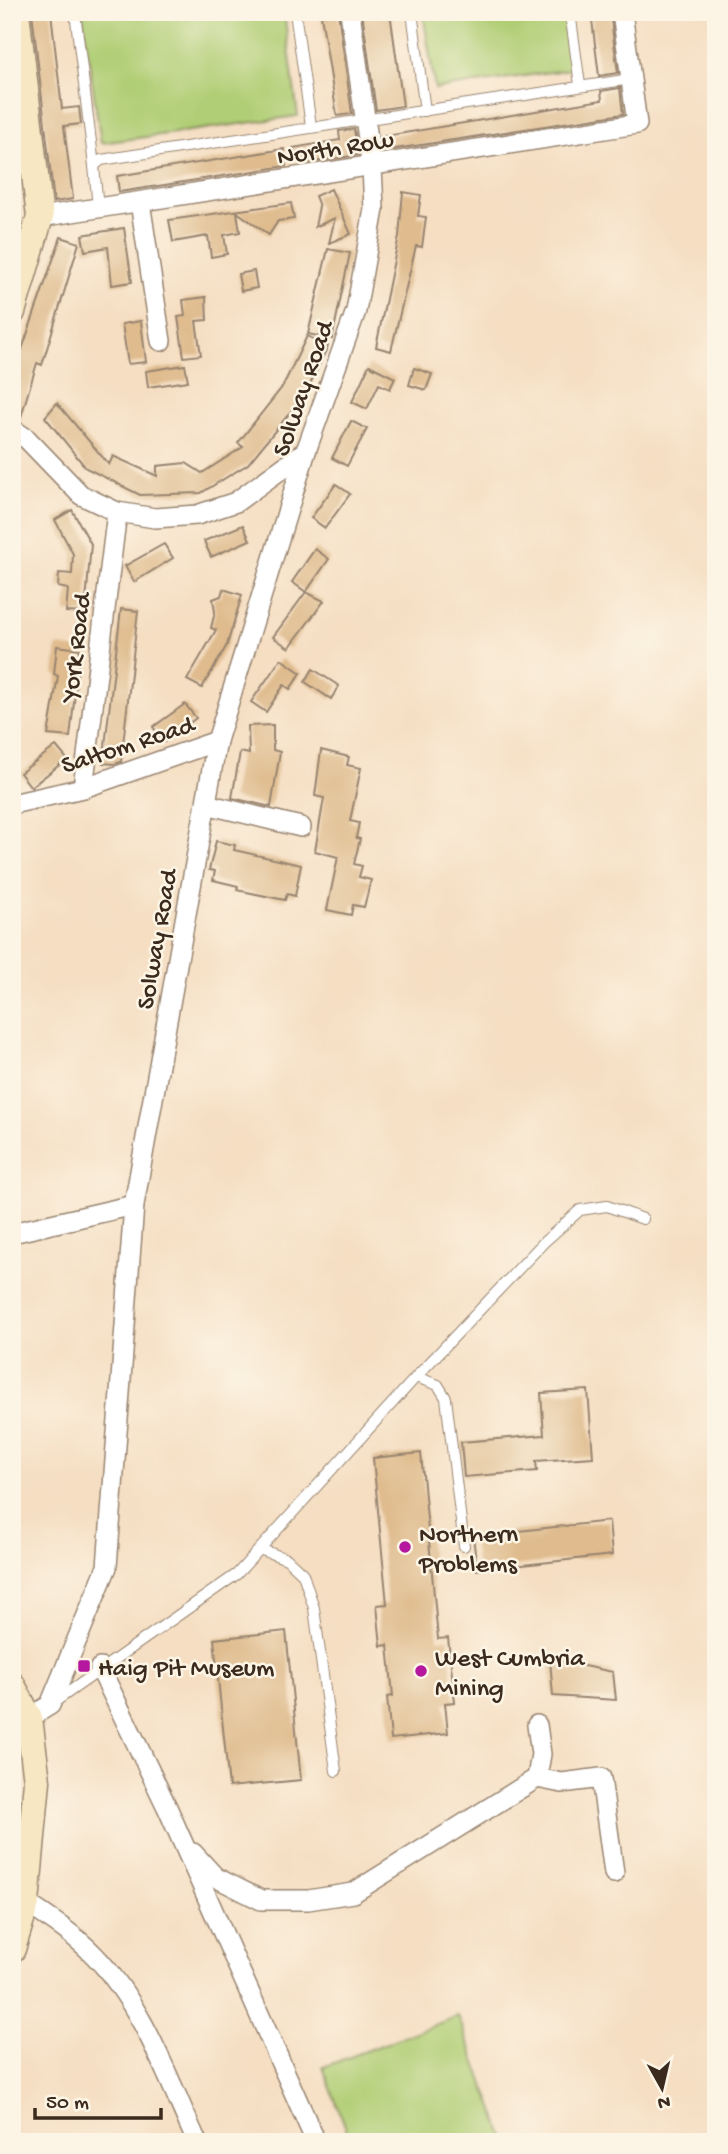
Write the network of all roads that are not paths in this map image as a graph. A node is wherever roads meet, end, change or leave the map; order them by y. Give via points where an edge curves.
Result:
1 (16, 12) edge
2 (75, 12) edge
3 (295, 12) edge
4 (350, 12) edge
5 (412, 12) edge
6 (570, 12) edge
7 (622, 12) edge
8 (631, 79) junction
9 (580, 85) junction
10 (425, 111) junction
11 (366, 121) junction
12 (311, 126) junction
13 (94, 166) junction
14 (372, 167) junction
15 (140, 202) junction
16 (98, 208) junction
17 (40, 217) junction
18 (12, 312) edge
19 (161, 341) dead end
20 (12, 429) edge
21 (306, 451) junction
22 (117, 512) junction
23 (217, 741) junction
24 (83, 788) junction
25 (12, 804) edge
26 (206, 804) junction
27 (301, 827) dead end
28 (134, 1205) junction
29 (643, 1219) dead end
30 (12, 1233) edge
31 (416, 1377) junction
32 (464, 1546) dead end
33 (262, 1550) junction
34 (100, 1668) junction
35 (12, 1685) edge
36 (30, 1714) edge
37 (537, 1725) dead end
38 (336, 1771) dead end
39 (537, 1778) junction
40 (183, 1842) junction
41 (614, 1874) dead end
42 (26, 1903) junction
43 (12, 1949) edge
44 (197, 2142) edge
45 (316, 2142) edge

1 - 17 street
2 - 13 lane
3 - 12 lane
4 - 11 street, Solway Road
5 - 10 lane
6 - 9 lane
7 - 8 street
8 - 9 lane
8 - 14 street, North Row via 637,124
9 - 10 lane
10 - 11 lane
11 - 12 lane
11 - 14 street, Solway Road
12 - 13 lane via 101,160
13 - 16 lane
14 - 15 street, North Row
14 - 21 street, Solway Road via 374,209 356,310
15 - 16 street, North Row
15 - 19 street
16 - 17 street, North Row
17 - 18 street
20 - 22 street via 80,495
21 - 22 street via 256,490 216,510 176,519
21 - 23 street, Solway Road
22 - 24 street, York Road
23 - 24 street, Saltom Road
23 - 26 street, Solway Road
24 - 25 street, Saltom Road
26 - 27 street
26 - 28 street, Solway Road
28 - 30 street
28 - 36 street, Solway Road via 107,1567
29 - 31 lane via 607,1206 580,1210
31 - 32 lane via 438,1385 446,1398
31 - 33 lane
33 - 34 lane via 237,1574
33 - 38 lane via 287,1559 303,1574 314,1608
34 - 36 lane
34 - 40 street
35 - 36 street
36 - 42 street via 37,1781
37 - 39 street via 541,1754
39 - 40 street via 353,1893 308,1900 261,1900 215,1877
39 - 41 street via 562,1783 601,1778
40 - 45 street
42 - 43 street
42 - 44 street via 62,1926 117,1983 141,2022

